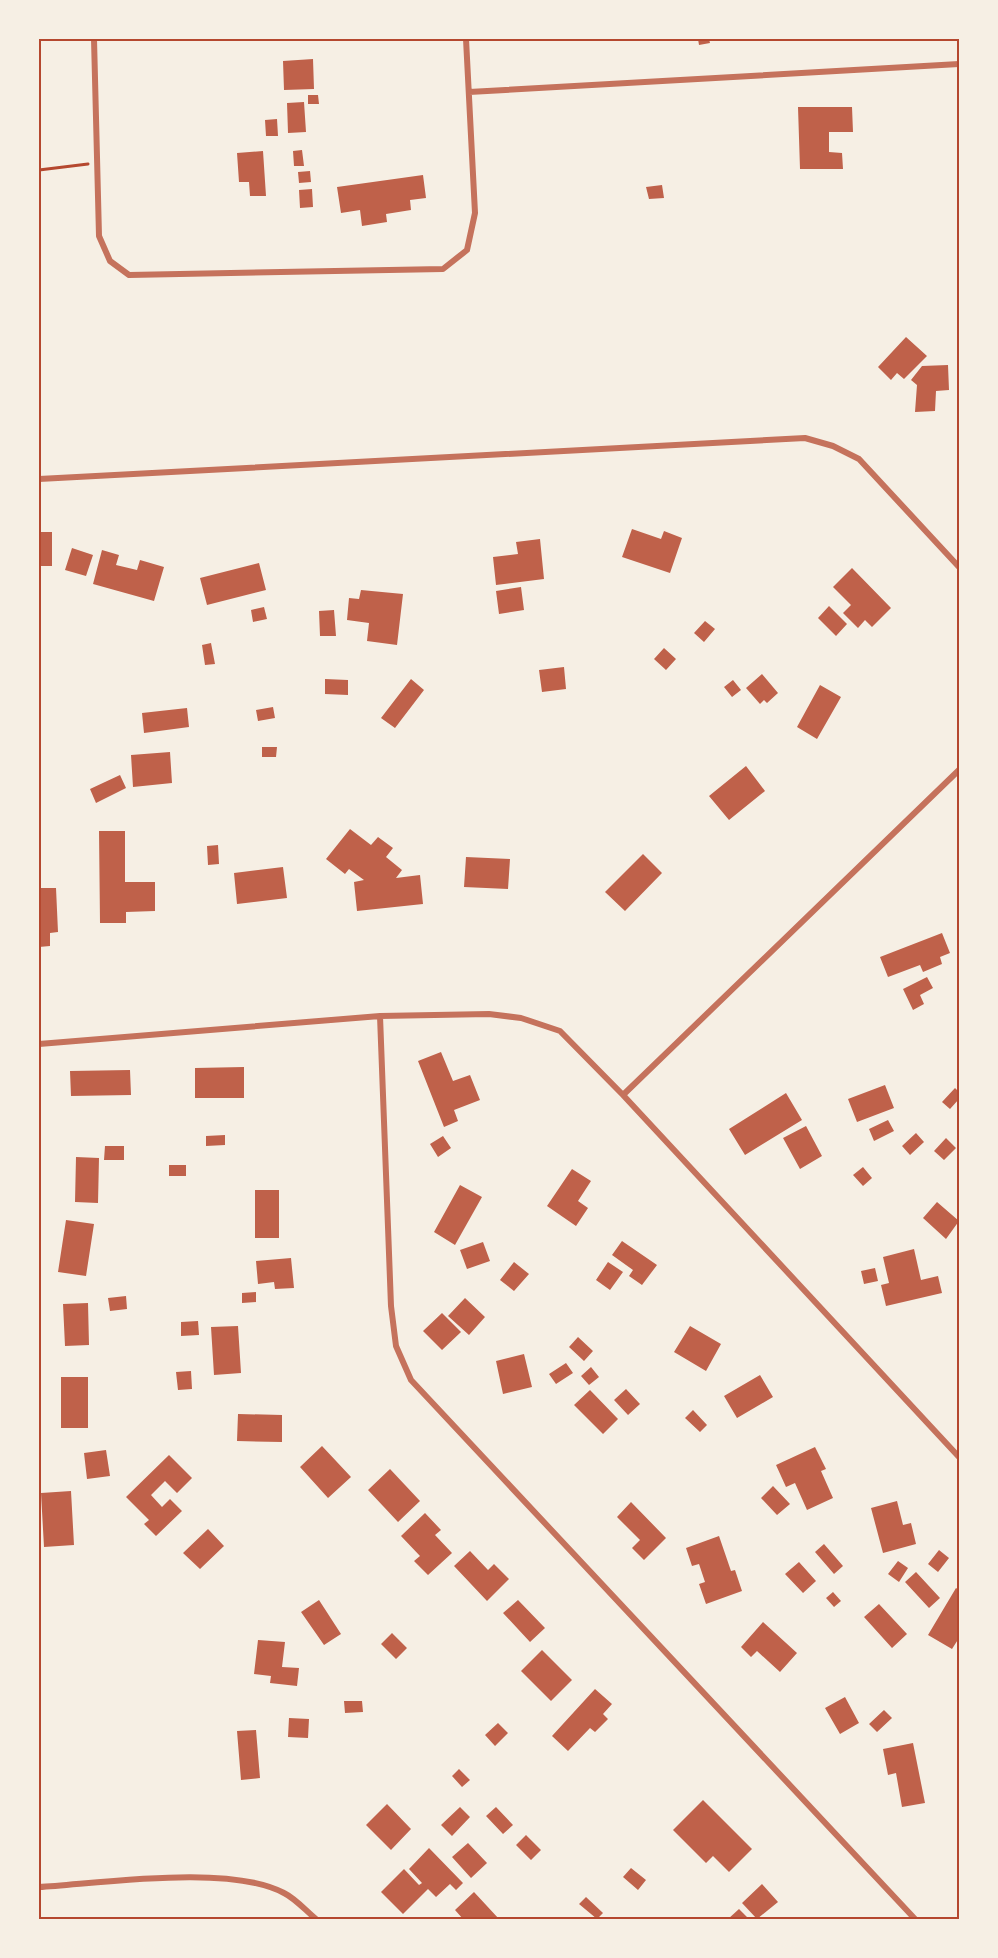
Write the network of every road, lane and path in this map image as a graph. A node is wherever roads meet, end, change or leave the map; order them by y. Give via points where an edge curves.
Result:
1 (94, 39) edge
2 (466, 39) edge
3 (959, 64) edge
4 (469, 92) junction
5 (97, 162) junction
6 (39, 170) edge
7 (39, 478) edge
8 (959, 567) edge
9 (959, 770) edge
10 (380, 1016) junction
11 (39, 1044) edge
12 (623, 1095) junction
13 (959, 1457) edge
14 (39, 1887) edge
15 (316, 1919) edge
16 (915, 1919) edge

1 - 5 street
2 - 4 street
3 - 4 street
4 - 5 street via 475,213 467,250 442,269 129,274 110,261 99,236
5 - 6 path
7 - 8 street via 805,438 859,459
9 - 12 street
10 - 11 street
10 - 12 street via 489,1014 521,1018 560,1030
10 - 16 street via 391,1306 396,1346 411,1380
12 - 13 street
14 - 15 street via 201,1877 250,1881 285,1893

